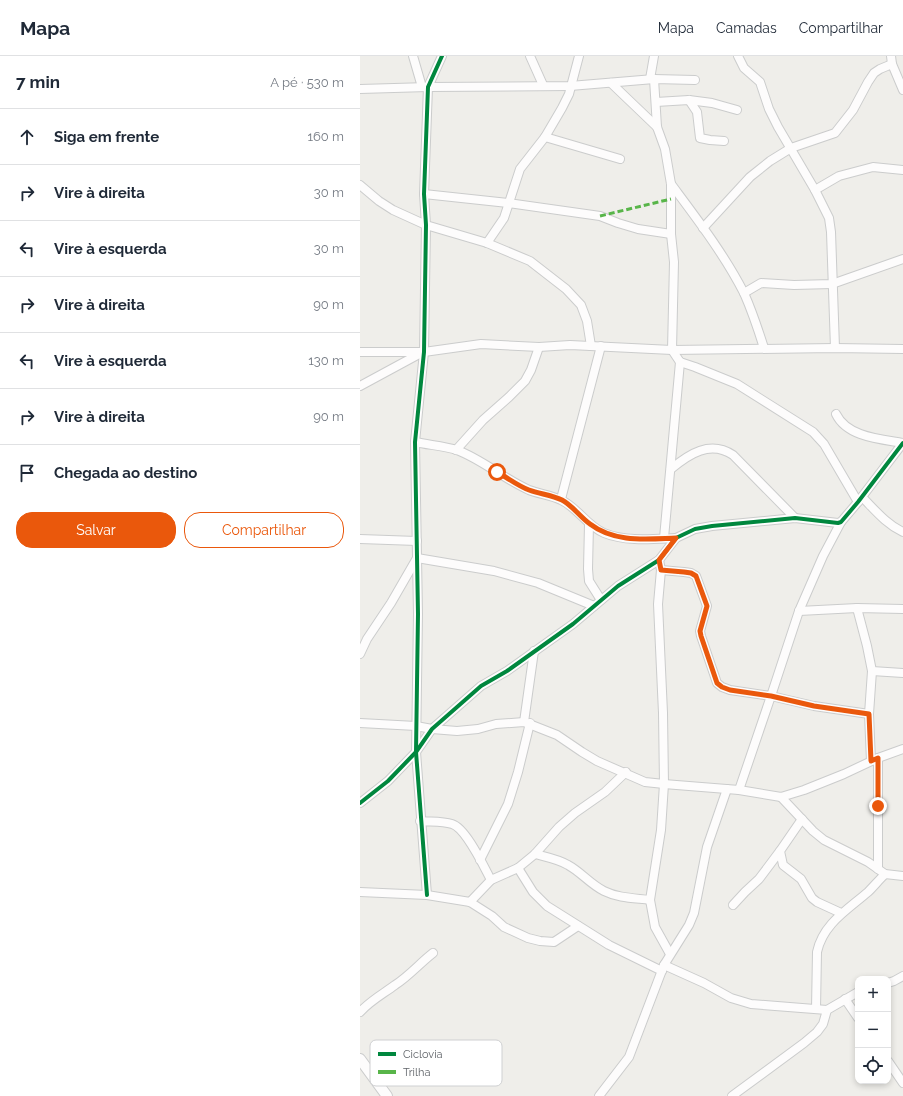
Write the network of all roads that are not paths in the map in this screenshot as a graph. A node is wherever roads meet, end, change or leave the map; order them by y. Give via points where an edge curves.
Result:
1 (413, 56) edge
2 (442, 56) edge
3 (530, 56) edge
4 (579, 56) edge
5 (654, 56) edge
6 (738, 56) edge
7 (892, 60) edge
8 (652, 79) junction
9 (695, 80) dead end
10 (611, 83) junction
11 (543, 85) junction
12 (570, 86) junction
13 (425, 87) junction
14 (360, 89) edge
15 (903, 90) edge
16 (689, 100) junction
17 (656, 102) junction
18 (737, 110) dead end
19 (658, 127) junction
20 (545, 137) junction
21 (724, 141) dead end
22 (791, 148) junction
23 (620, 160) dead end
24 (903, 170) edge
25 (671, 184) junction
26 (360, 185) edge
27 (816, 190) junction
28 (424, 194) junction
29 (508, 203) junction
30 (426, 225) junction
31 (703, 228) junction
32 (671, 234) junction
33 (487, 243) junction
34 (903, 259) edge
35 (832, 284) junction
36 (744, 293) junction
37 (591, 346) junction
38 (601, 346) junction
39 (539, 347) junction
40 (764, 348) junction
41 (835, 348) junction
42 (903, 349) edge
43 (672, 350) junction
44 (360, 352) edge
45 (424, 352) junction
46 (680, 362) junction
47 (360, 386) edge
48 (836, 414) dead end
49 (415, 442) junction
50 (903, 443) edge
51 (456, 450) junction
52 (671, 469) junction
53 (561, 499) junction
54 (860, 500) junction
55 (795, 518) junction
56 (841, 522) junction
57 (589, 524) junction
58 (903, 532) edge
59 (664, 538) junction
60 (676, 538) junction
61 (360, 539) edge
62 (417, 541) junction
63 (417, 558) junction
64 (659, 560) junction
65 (661, 570) junction
66 (601, 600) junction
67 (594, 606) junction
68 (857, 608) junction
69 (903, 609) edge
70 (799, 611) junction
71 (534, 651) junction
72 (360, 654) edge
73 (872, 671) junction
74 (903, 673) edge
75 (771, 696) junction
76 (869, 714) junction
77 (360, 723) edge
78 (527, 723) junction
79 (416, 726) junction
80 (432, 729) junction
81 (903, 749) edge
82 (416, 752) junction
83 (875, 759) junction
84 (626, 772) junction
85 (664, 784) junction
86 (727, 789) junction
87 (739, 790) junction
88 (781, 797) junction
89 (360, 803) edge
90 (802, 819) junction
91 (420, 821) junction
92 (780, 851) junction
93 (535, 854) junction
94 (480, 860) junction
95 (518, 868) junction
96 (882, 872) junction
97 (903, 876) edge
98 (490, 880) junction
99 (360, 892) edge
100 (427, 895) junction
101 (650, 900) junction
102 (470, 902) junction
103 (733, 905) dead end
104 (841, 913) junction
105 (578, 926) junction
106 (433, 952) dead end
107 (670, 954) junction
108 (663, 968) junction
109 (902, 978) edge
110 (891, 982) edge
111 (855, 994) edge
112 (845, 999) junction
113 (816, 1009) junction
114 (828, 1010) junction
115 (360, 1012) edge
116 (855, 1014) edge
117 (360, 1059) edge
118 (891, 1065) edge
119 (370, 1073) edge
120 (903, 1083) edge
121 (380, 1086) edge
122 (387, 1096) edge
123 (599, 1096) edge
124 (732, 1096) edge

1 - 13 street
2 - 13 street
3 - 11 street
4 - 12 street
5 - 8 street
6 - 22 street via 744,68 760,82 769,109
7 - 15 street
7 - 22 street via 874,73 854,110 835,133
8 - 9 street
8 - 10 street
8 - 17 street
10 - 12 street
10 - 19 street
11 - 12 street
11 - 13 street
12 - 20 street via 565,101
13 - 14 street
13 - 28 street
16 - 17 street
16 - 18 street
16 - 21 street via 697,112 700,138
17 - 19 street
19 - 25 street via 665,148
20 - 23 street
20 - 29 street via 520,168
22 - 27 street
22 - 31 street via 750,177
24 - 27 street via 873,167 839,176
25 - 31 street
25 - 32 street
26 - 30 street via 393,210
27 - 35 street via 829,218
28 - 29 street
28 - 30 street
29 - 32 street via 600,216 618,223
29 - 33 street via 504,218
30 - 33 street
30 - 45 street
31 - 36 street
32 - 43 street via 674,270
33 - 37 street via 530,261 566,289 582,305
34 - 35 street
35 - 36 street via 761,283
35 - 41 street
36 - 40 street
37 - 38 street
37 - 39 street
38 - 43 street
38 - 53 street
39 - 45 street via 481,344
39 - 51 street via 525,381 483,420
40 - 41 street
40 - 43 street
41 - 42 street
43 - 46 street
44 - 45 street
45 - 47 street
45 - 49 street
46 - 52 street
46 - 54 street via 737,384 813,432 824,444
48 - 50 street via 846,427 874,438
49 - 51 street
49 - 62 street
50 - 54 street
51 - 53 street via 529,490
52 - 55 street via 699,451 714,448 726,451 733,455
52 - 59 street
53 - 57 street
54 - 56 street
54 - 58 street via 893,528
55 - 56 street
55 - 60 street via 712,526 695,529
56 - 70 street
57 - 59 street via 603,533 620,538
57 - 66 street via 589,580
59 - 60 street
60 - 64 street
61 - 62 street
62 - 63 street
63 - 67 street via 494,571 538,582
63 - 72 street
63 - 79 street
64 - 65 street
64 - 66 street
65 - 75 street via 691,573 696,576 707,606 700,631 717,683 730,690
65 - 85 street via 658,610
66 - 67 street
67 - 71 street
68 - 69 street
68 - 70 street
68 - 73 street
70 - 75 street
71 - 78 street
71 - 80 street via 481,686
73 - 74 street
73 - 76 street
75 - 76 street via 814,706
75 - 87 street
76 - 83 street
77 - 79 street
78 - 80 street via 496,724 478,729
78 - 84 street via 557,735 582,752
78 - 94 street via 518,772 508,804
79 - 80 street
79 - 82 street
80 - 82 street
81 - 83 street
82 - 89 street via 388,781
82 - 91 street
83 - 88 street via 844,774
83 - 96 street
84 - 85 street via 645,782
84 - 93 street via 605,792 575,813
85 - 86 street
85 - 101 street via 661,830
86 - 87 street
86 - 107 street via 707,847 694,913
87 - 88 street
88 - 90 street
90 - 92 street
90 - 96 street via 824,840
91 - 94 street via 457,826
91 - 100 street
92 - 103 street via 759,879
92 - 104 street via 783,865 801,879 812,898
93 - 95 street
93 - 101 street via 568,865 604,891 623,897
94 - 98 street
95 - 98 street
95 - 105 street via 533,892 547,906
96 - 97 street
96 - 104 street via 868,892
98 - 102 street
99 - 100 street
100 - 102 street
101 - 107 street via 655,927
102 - 105 street via 504,927 540,941 554,942
104 - 113 street via 819,943
105 - 108 street via 609,944
106 - 115 street via 400,982 369,1002
107 - 108 street
108 - 113 street via 704,983 744,1002
108 - 123 street via 629,1057
109 - 110 street
111 - 112 street
112 - 114 street
112 - 116 street
113 - 114 street
114 - 124 street via 823,1024 804,1044
117 - 119 street
118 - 120 street
121 - 122 street

